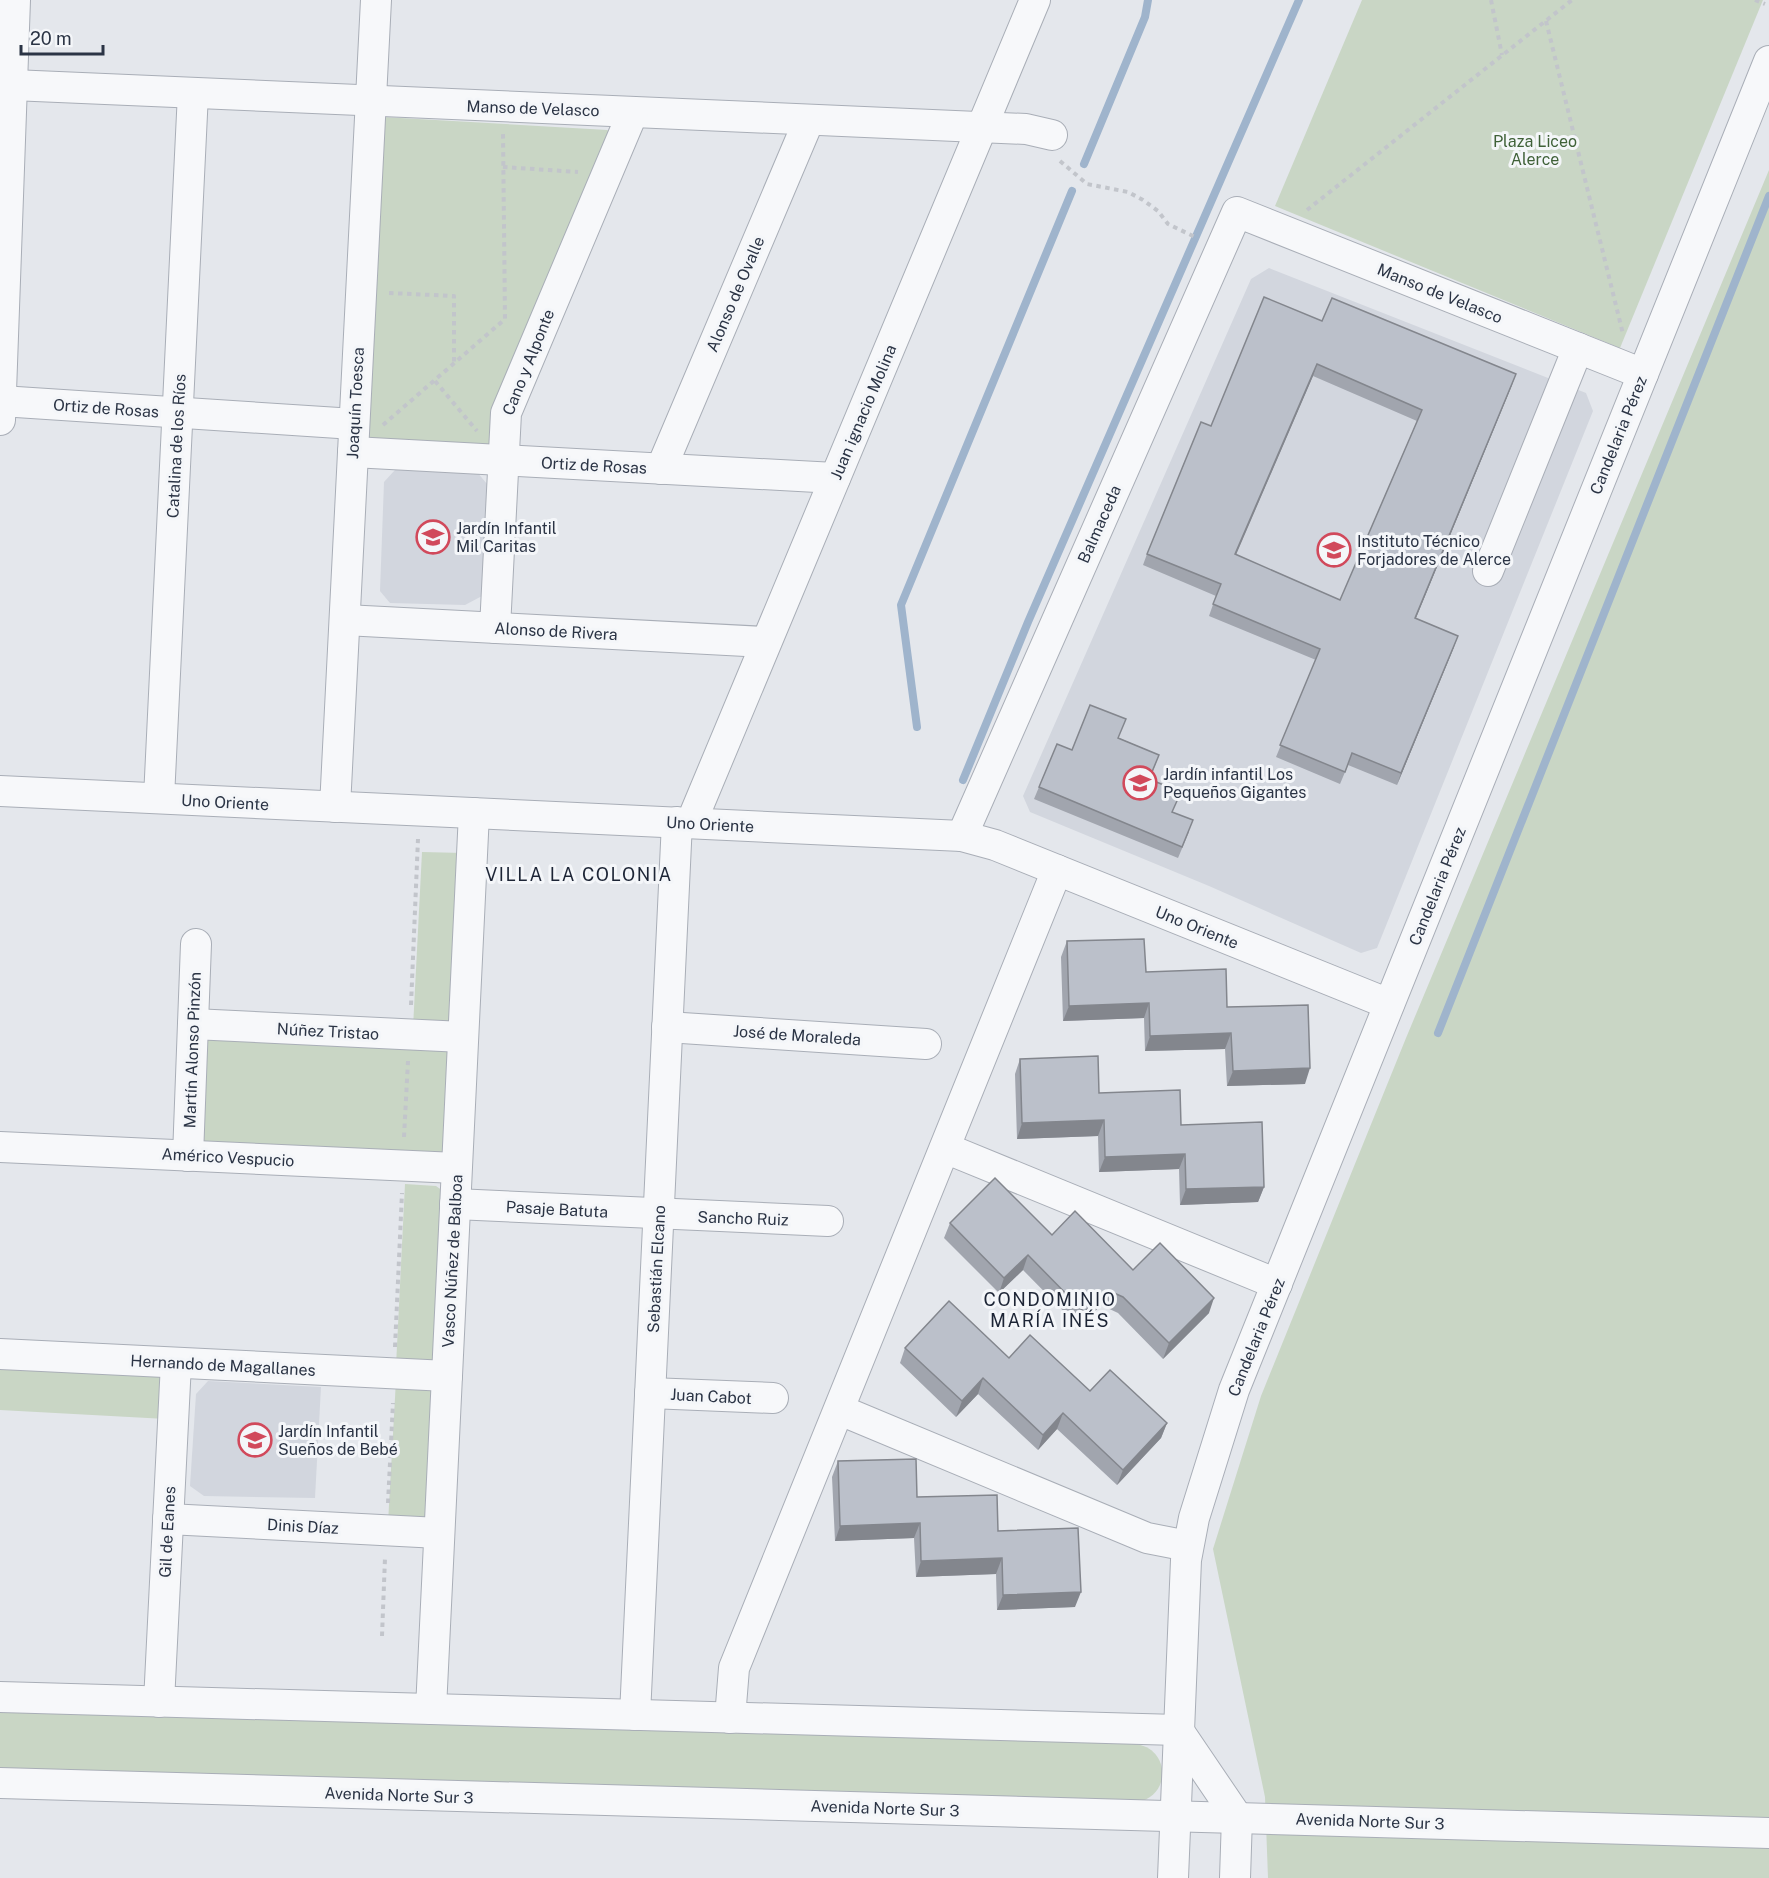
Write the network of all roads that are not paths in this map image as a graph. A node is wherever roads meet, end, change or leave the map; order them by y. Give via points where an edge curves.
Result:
1 (15, 0) edge
2 (376, 0) edge
3 (1035, 0) edge
4 (1769, 61) edge
5 (12, 85) junction
6 (193, 93) junction
7 (370, 101) junction
8 (633, 112) junction
9 (809, 120) junction
10 (982, 128) junction
11 (1052, 135) road end
12 (1237, 212) joint
13 (2, 343) edge
14 (1578, 348) junction
15 (1643, 374) junction
16 (0, 410) edge
17 (178, 413) junction
18 (353, 438) junction
19 (502, 460) junction
20 (661, 469) junction
21 (835, 478) junction
22 (1488, 571) dead end
23 (345, 620) junction
24 (495, 627) junction
25 (766, 642) junction
26 (0, 791) edge
27 (159, 798) junction
28 (335, 807) junction
29 (474, 813) junction
30 (684, 823) junction
31 (962, 836) junction
32 (1057, 870) junction
33 (196, 944) dead end
34 (1389, 1004) junction
35 (193, 1024) junction
36 (667, 1027) junction
37 (463, 1037) junction
38 (926, 1044) dead end
39 (0, 1147) edge
40 (945, 1148) junction
41 (188, 1156) junction
42 (456, 1168) junction
43 (455, 1204) junction
44 (658, 1214) junction
45 (828, 1221) dead end
46 (1277, 1284) junction
47 (0, 1354) edge
48 (176, 1363) junction
49 (447, 1376) junction
50 (650, 1393) junction
51 (772, 1398) dead end
52 (840, 1410) junction
53 (168, 1519) junction
54 (439, 1533) junction
55 (1188, 1546) junction
56 (0, 1697) edge
57 (159, 1702) junction
58 (431, 1709) junction
59 (635, 1715) junction
60 (730, 1718) junction
61 (1178, 1730) junction
62 (0, 1783) edge
63 (1176, 1816) junction
64 (1237, 1818) junction
65 (1769, 1833) edge
66 (1173, 1878) edge
67 (1235, 1878) edge

1 - 5 street
2 - 7 street, Joaquín Toesca
3 - 10 street, Juan ignacio Molina
4 - 15 street, Candelaria Pérez
5 - 6 street, Manso de Velasco
5 - 13 street
6 - 7 street, Manso de Velasco
6 - 17 street, Catalina de los Ríos
7 - 8 street, Manso de Velasco
7 - 18 street, Joaquín Toesca
8 - 9 street, Manso de Velasco
8 - 19 street, Cano y Alponte via 509,402
9 - 10 street, Manso de Velasco
9 - 20 street, Alonso de Ovalle
10 - 11 street, Manso de Velasco via 1026,129
10 - 21 street, Juan ignacio Molina
12 - 14 street, Manso de Velasco
12 - 31 street, Balmaceda
13 - 16 street
14 - 15 street, Manso de Velasco
14 - 22 street
15 - 34 street, Candelaria Pérez
16 - 17 street, Ortiz de Rosas
17 - 18 street, Ortiz de Rosas
17 - 27 street, Catalina de los Ríos
18 - 19 street, Ortiz de Rosas
18 - 23 street, Joaquín Toesca
19 - 20 street, Ortiz de Rosas
19 - 24 street, Cano y Alponte
20 - 21 street, Ortiz de Rosas
21 - 25 street, Juan ignacio Molina
23 - 24 street, Alonso de Rivera
23 - 28 street, Joaquín Toesca
24 - 25 street, Alonso de Rivera
25 - 30 street, Juan ignacio Molina
26 - 27 street, Uno Oriente
27 - 28 street, Uno Oriente
28 - 29 street, Uno Oriente
29 - 30 street, Uno Oriente
29 - 37 street, Vasco Núñez de Balboa
30 - 31 street, Uno Oriente
30 - 36 street, Sebastián Elcano
31 - 32 street, Uno Oriente
32 - 34 street, Uno Oriente
32 - 40 street
33 - 35 street, Martín Alonso Pinzón
34 - 46 street, Candelaria Pérez
35 - 37 street, Núñez Tristao
35 - 41 street, Martín Alonso Pinzón
36 - 38 street, José de Moraleda
36 - 44 street, Sebastián Elcano
37 - 42 street, Vasco Núñez de Balboa
39 - 41 street, Américo Vespucio
40 - 46 street
40 - 52 street
41 - 42 street, Américo Vespucio
42 - 43 street, Vasco Núñez de Balboa
43 - 44 street, Pasaje Batuta
43 - 49 street, Vasco Núñez de Balboa
44 - 45 street, Sancho Ruiz
44 - 50 street, Sebastián Elcano
46 - 55 street, Candelaria Pérez via 1234,1390
47 - 48 street, Hernando de Magallanes
48 - 49 street, Hernando de Magallanes
48 - 53 street, Gil de Eanes
49 - 54 street, Vasco Núñez de Balboa
50 - 51 street, Juan Cabot
50 - 59 street, Sebastián Elcano
52 - 55 street via 1147,1538
52 - 60 street via 734,1668
53 - 54 street, Dinis Díaz
53 - 57 street, Gil de Eanes
54 - 58 street, Vasco Núñez de Balboa
55 - 61 street, Candelaria Pérez
56 - 57 street
57 - 58 street
58 - 59 street
59 - 60 street
60 - 61 street
61 - 63 street, Candelaria Pérez
61 - 64 street
62 - 63 street, Avenida Norte Sur 3
63 - 64 street, Avenida Norte Sur 3
63 - 66 street, Candelaria Pérez
64 - 65 street, Avenida Norte Sur 3
64 - 67 street

